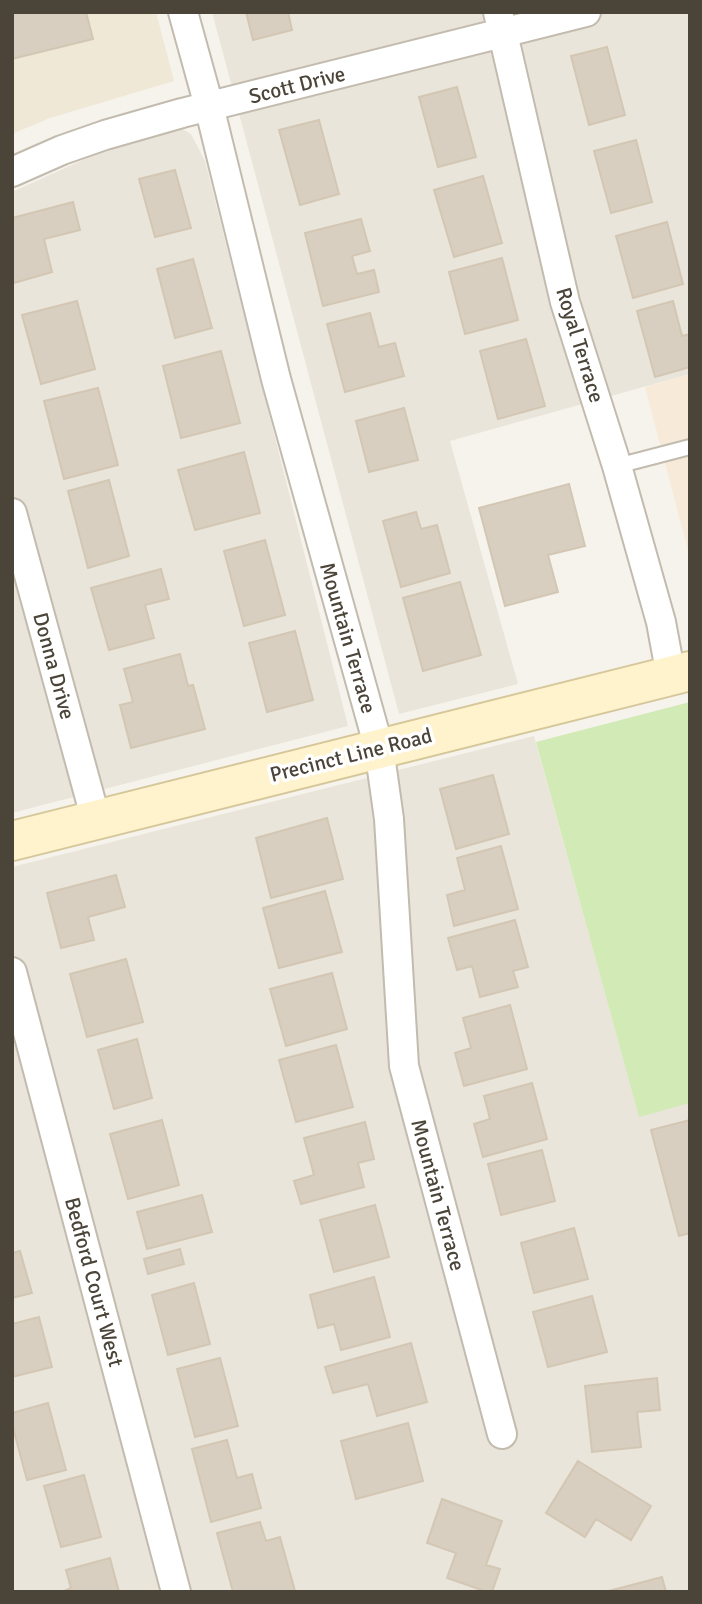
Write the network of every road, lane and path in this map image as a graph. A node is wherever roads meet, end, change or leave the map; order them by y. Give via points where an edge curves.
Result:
1 (183, 12) edge
2 (586, 12) edge
3 (500, 23) edge
4 (209, 106) junction
5 (12, 172) edge
6 (690, 447) edge
7 (617, 466) junction
8 (12, 513) edge
9 (680, 674) edge
10 (379, 748) junction
11 (96, 820) junction
12 (12, 841) edge
13 (12, 972) edge
14 (502, 1434) dead end
15 (176, 1592) edge

1 - 4 street, Mountain Terrace
2 - 3 street, Scott Drive
3 - 4 street, Scott Drive
3 - 7 street, Royal Terrace via 565,302
4 - 5 street, Scott Drive via 105,135
4 - 10 street, Mountain Terrace via 276,379
6 - 7 lane
7 - 9 street, Royal Terrace
8 - 11 street, Donna Drive
9 - 10 main road, Precinct Line Road
10 - 11 main road, Precinct Line Road
10 - 14 street, Mountain Terrace via 389,820 404,1066
11 - 12 main road, Precinct Line Road
13 - 15 street, Bedford Court West

